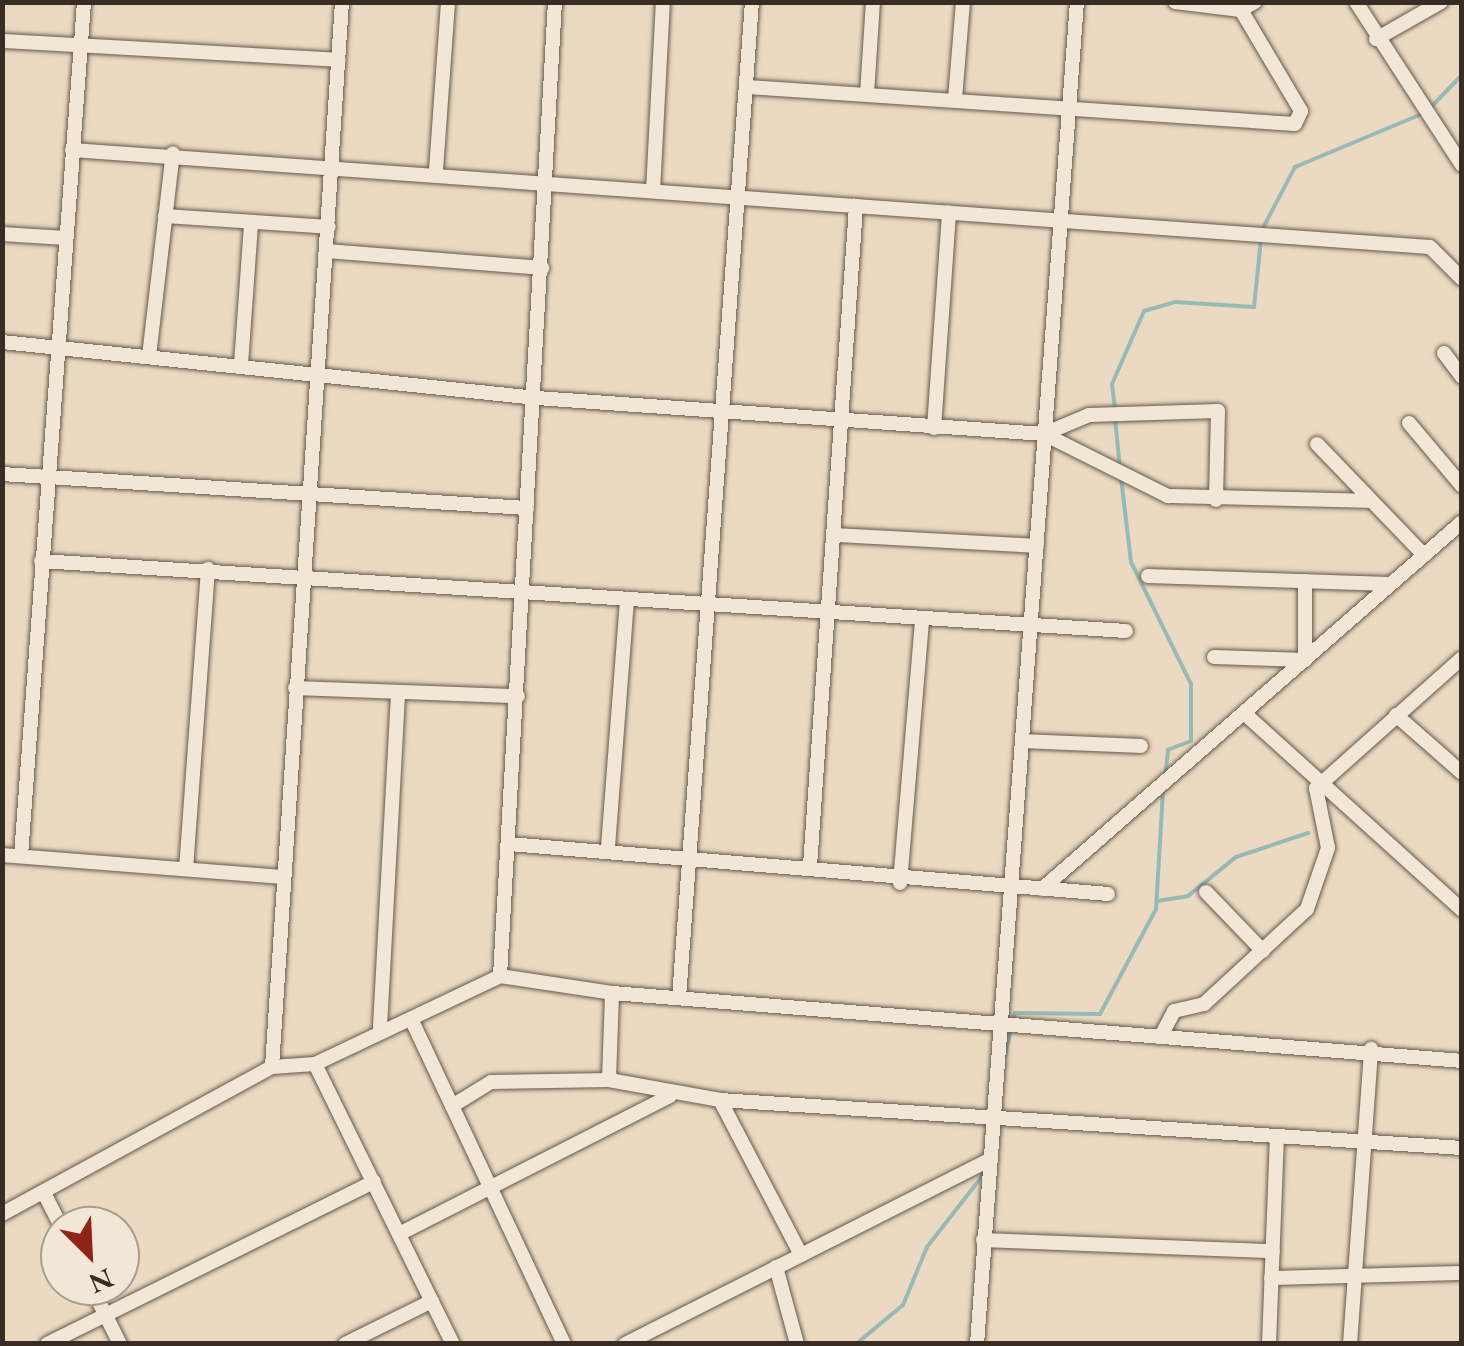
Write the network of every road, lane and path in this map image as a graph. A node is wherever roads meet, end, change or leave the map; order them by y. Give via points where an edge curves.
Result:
1 (84, 2) edge
2 (342, 2) edge
3 (448, 2) edge
4 (556, 2) edge
5 (664, 2) edge
6 (752, 2) edge
7 (873, 2) edge
8 (962, 2) edge
9 (1076, 2) edge
10 (1175, 2) edge
11 (1255, 2) edge
12 (1356, 2) edge
13 (1442, 2) edge
14 (1214, 4) edge
15 (1241, 10) junction
16 (1376, 40) junction
17 (2, 41) edge
18 (81, 44) junction
19 (338, 60) junction
20 (748, 87) junction
21 (867, 94) junction
22 (954, 99) junction
23 (1071, 106) junction
24 (72, 150) junction
25 (173, 153) junction
26 (336, 162) junction
27 (1462, 165) edge
28 (436, 170) junction
29 (548, 182) junction
30 (653, 191) junction
31 (740, 198) junction
32 (856, 206) junction
33 (949, 212) junction
34 (166, 216) junction
35 (1062, 221) junction
36 (251, 223) junction
37 (329, 227) junction
38 (2, 234) edge
39 (66, 238) junction
40 (327, 251) junction
41 (542, 268) junction
42 (1462, 279) edge
43 (2, 342) edge
44 (62, 349) junction
45 (1444, 353) dead end
46 (149, 356) junction
47 (241, 364) junction
48 (320, 372) junction
49 (1462, 377) edge
50 (537, 398) junction
51 (725, 414) junction
52 (1410, 423) dead end
53 (841, 424) junction
54 (934, 428) junction
55 (1044, 434) junction
56 (1317, 444) dead end
57 (2, 474) edge
58 (49, 480) junction
59 (1462, 486) edge
60 (312, 496) junction
61 (1216, 500) junction
62 (1368, 500) junction
63 (527, 508) junction
64 (1462, 522) edge
65 (836, 535) junction
66 (1038, 546) junction
67 (1424, 555) junction
68 (41, 561) junction
69 (208, 569) junction
70 (1148, 576) dead end
71 (303, 580) junction
72 (1305, 581) junction
73 (1390, 584) junction
74 (522, 594) junction
75 (627, 598) junction
76 (710, 606) junction
77 (830, 611) junction
78 (922, 622) junction
79 (1033, 628) junction
80 (1126, 631) dead end
81 (1214, 656) dead end
82 (1461, 658) edge
83 (1305, 660) junction
84 (295, 688) junction
85 (398, 692) junction
86 (518, 696) junction
87 (1244, 712) junction
88 (1396, 715) junction
89 (1022, 741) junction
90 (1141, 746) dead end
91 (1462, 773) edge
92 (1319, 783) junction
93 (508, 844) junction
94 (608, 847) junction
95 (2, 855) edge
96 (21, 856) junction
97 (692, 856) junction
98 (810, 866) junction
99 (186, 870) junction
100 (282, 877) junction
101 (900, 882) junction
102 (1042, 889) junction
103 (1008, 890) junction
104 (1206, 892) dead end
105 (1108, 894) dead end
106 (1462, 910) edge
107 (1263, 951) junction
108 (500, 976) junction
109 (612, 993) junction
110 (679, 998) junction
111 (997, 1022) junction
112 (413, 1023) junction
113 (380, 1027) junction
114 (1162, 1034) junction
115 (1371, 1048) junction
116 (1462, 1060) edge
117 (315, 1064) junction
118 (272, 1067) junction
119 (609, 1080) junction
120 (671, 1096) junction
121 (720, 1100) junction
122 (452, 1106) junction
123 (990, 1120) junction
124 (1277, 1136) junction
125 (1364, 1143) junction
126 (1462, 1148) edge
127 (988, 1160) junction
128 (374, 1182) junction
129 (490, 1187) junction
130 (44, 1193) junction
131 (51, 1206) edge
132 (2, 1214) edge
133 (399, 1234) junction
134 (983, 1240) junction
135 (1272, 1250) junction
136 (800, 1255) junction
137 (776, 1267) junction
138 (1462, 1273) edge
139 (1272, 1278) junction
140 (1356, 1281) junction
141 (432, 1301) junction
142 (101, 1306) edge
143 (107, 1318) junction
144 (48, 1344) edge
145 (120, 1344) edge
146 (345, 1344) edge
147 (453, 1344) edge
148 (564, 1344) edge
149 (624, 1344) edge
150 (797, 1344) edge
151 (977, 1344) edge
152 (1269, 1344) edge
153 (1350, 1344) edge

1 - 18 street
2 - 19 street
3 - 28 street
4 - 29 street
5 - 30 street
6 - 20 street
7 - 21 street
8 - 22 street
9 - 23 street
10 - 14 street
11 - 15 street
12 - 16 street
13 - 16 street
14 - 15 street
15 - 23 street via 1301,111 1294,124
16 - 27 street
17 - 18 street
18 - 19 street
18 - 24 street
19 - 26 street
20 - 21 street
20 - 31 street
21 - 22 street
22 - 23 street
23 - 35 street
24 - 25 street
24 - 39 street
25 - 26 street
25 - 34 street
26 - 28 street
26 - 37 street
28 - 29 street
29 - 30 street
29 - 41 street
30 - 31 street
31 - 32 street
31 - 51 street
32 - 33 street
32 - 53 street
33 - 35 street
33 - 54 street
34 - 36 street
34 - 46 street
35 - 42 street via 1430,247
35 - 55 street
36 - 37 street
36 - 47 street
37 - 40 street
38 - 39 street
39 - 44 street
40 - 41 street
40 - 48 street
41 - 50 street
43 - 44 street
44 - 46 street
44 - 58 street
45 - 49 street
46 - 47 street
47 - 48 street
48 - 50 street
48 - 60 street
50 - 51 street
50 - 63 street
51 - 53 street
51 - 76 street
52 - 59 street
53 - 54 street
53 - 65 street
54 - 55 street
55 - 61 street via 1154,492
55 - 61 street via 1089,414 1218,410
55 - 66 street
56 - 62 street
57 - 58 street
58 - 60 street
58 - 68 street
60 - 63 street
60 - 71 street
61 - 62 street
62 - 67 street
63 - 74 street
64 - 67 street
65 - 66 street
65 - 77 street
66 - 79 street
67 - 73 street
68 - 69 street
68 - 96 street
69 - 71 street
69 - 99 street
70 - 72 street
71 - 74 street
71 - 84 street
72 - 73 street
72 - 83 street
73 - 83 street
74 - 75 street
74 - 86 street
75 - 76 street
75 - 94 street
76 - 77 street
76 - 97 street
77 - 78 street
77 - 98 street
78 - 79 street
78 - 101 street
79 - 80 street
79 - 89 street
81 - 83 street
82 - 88 street
83 - 87 street
84 - 85 street
84 - 100 street
85 - 86 street
85 - 113 street
86 - 93 street
87 - 92 street
87 - 102 street
88 - 91 street
88 - 92 street
89 - 90 street
89 - 103 street
92 - 106 street
92 - 107 street via 1327,862 1307,908
93 - 94 street
93 - 108 street
94 - 97 street
95 - 96 street
96 - 99 street
97 - 98 street
97 - 110 street
98 - 101 street
99 - 100 street
100 - 118 street
101 - 103 street
102 - 103 street
102 - 105 street
103 - 111 street
104 - 107 street
107 - 114 street via 1204,1004 1174,1011
108 - 109 street
108 - 112 street
109 - 110 street
109 - 119 street
110 - 111 street
111 - 114 street
111 - 123 street
112 - 113 street
112 - 122 street
113 - 117 street
114 - 115 street
115 - 116 street
115 - 125 street
117 - 118 street
117 - 128 street
118 - 130 street
119 - 120 street
119 - 122 street via 491,1082
120 - 121 street
120 - 129 street
121 - 123 street
121 - 136 street
122 - 129 street
123 - 124 street
123 - 127 street
124 - 125 street
124 - 135 street
125 - 126 street
125 - 140 street
127 - 134 street
127 - 136 street
128 - 133 street
128 - 143 street
129 - 133 street
129 - 148 street
130 - 131 street
130 - 132 street
133 - 141 street
134 - 135 street
134 - 151 street
135 - 139 street
136 - 137 street
137 - 149 street
137 - 150 street
138 - 140 street
139 - 140 street
139 - 152 street
140 - 153 street
141 - 146 street
141 - 147 street
142 - 143 street
143 - 144 street
143 - 145 street

